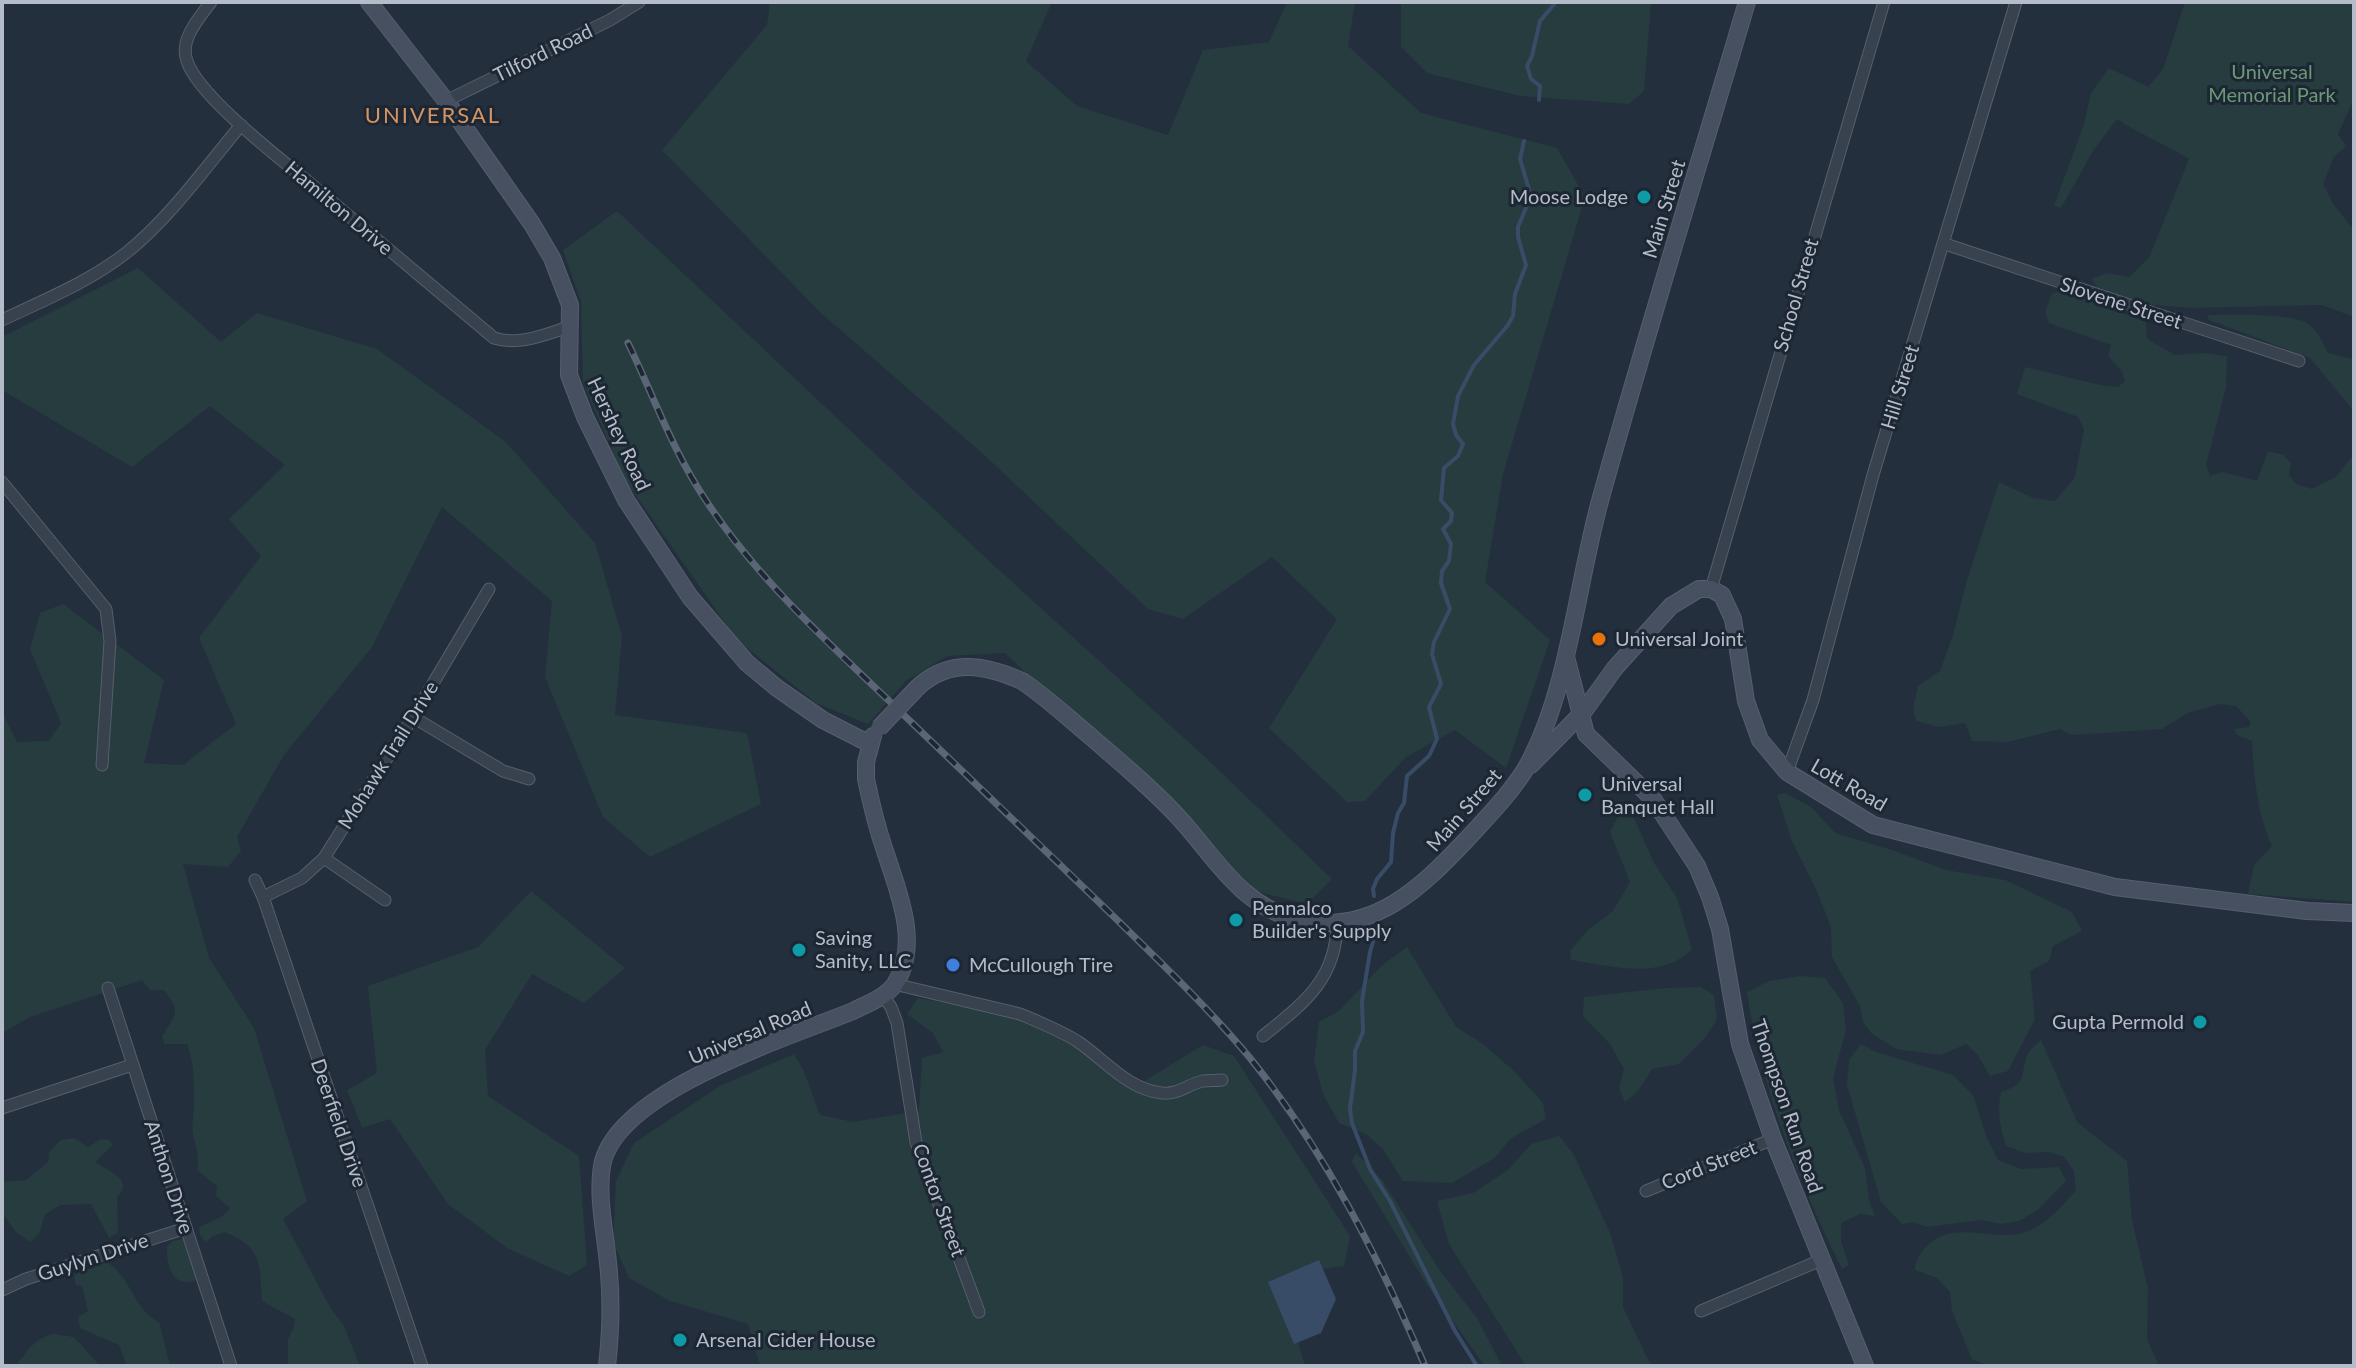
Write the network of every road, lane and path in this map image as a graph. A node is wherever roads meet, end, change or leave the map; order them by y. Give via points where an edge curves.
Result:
1 (211, 2) edge
2 (369, 2) edge
3 (639, 2) edge
4 (1747, 2) edge
5 (1884, 2) edge
6 (2016, 2) edge
7 (446, 101) junction
8 (241, 125) junction
9 (1945, 244) junction
10 (2, 320) edge
11 (569, 327) junction
12 (2299, 361) dead end
13 (2, 482) edge
14 (489, 589) dead end
15 (1711, 589) junction
16 (1565, 656) junction
17 (1579, 716) junction
18 (413, 717) junction
19 (870, 744) junction
20 (102, 765) dead end
21 (1525, 770) junction
22 (1787, 772) junction
23 (529, 779) dead end
24 (324, 858) junction
25 (255, 880) dead end
26 (263, 897) junction
27 (385, 900) dead end
28 (2354, 913) edge
29 (1337, 922) junction
30 (108, 988) dead end
31 (888, 990) junction
32 (1263, 1036) dead end
33 (132, 1065) junction
34 (1222, 1080) dead end
35 (2, 1108) edge
36 (1773, 1139) junction
37 (1646, 1191) dead end
38 (186, 1228) junction
39 (1821, 1260) junction
40 (2, 1290) edge
41 (1701, 1311) dead end
42 (979, 1312) dead end
43 (231, 1366) edge
44 (422, 1366) edge
45 (607, 1366) edge
46 (1865, 1366) edge

1 - 8 street, Hamilton Drive via 188,39 187,63
2 - 7 street, Hershey Road
3 - 7 street, Tilford Road
4 - 16 street, Main Street via 1599,504
5 - 15 street, School Street
6 - 9 street, Hill Street
7 - 11 street, Hershey Road via 552,258 570,305
8 - 10 street via 155,227 125,254 67,290
8 - 11 street, Hamilton Drive via 494,338 527,340
9 - 12 street, Slovene Street
9 - 22 street, Hill Street via 1873,475 1813,700
11 - 19 street, Hershey Road via 569,375 591,431 626,500 690,597 747,663 777,688
13 - 20 street via 106,609 110,641
14 - 18 street, Mohawk Trail Drive
15 - 17 street via 1699,589 1671,606
15 - 22 street, Lott Road via 1722,595 1733,619 1752,721 1760,740
16 - 17 street, Thompson Run Road
16 - 21 street, Main Street
17 - 21 street
17 - 36 street, Thompson Run Road via 1586,734 1653,799 1697,866 1720,929 1740,1044
18 - 23 street via 503,771
18 - 24 street, Mohawk Trail Drive
19 - 29 street, Main Street, bridge via 919,686 938,673 972,665 1001,672 1022,681 1129,769 1242,891 1295,919
19 - 31 street via 866,779 907,935 907,948
21 - 29 street, Main Street via 1470,836 1409,896 1385,910
22 - 28 street, Lott Road via 1873,825 2115,887
24 - 26 street, Mohawk Trail Drive via 302,878
24 - 27 street
25 - 26 street, Deerfield Drive
26 - 44 street, Deerfield Drive
29 - 32 street via 1335,950 1321,984
30 - 33 street, Anthon Drive
31 - 34 street via 1020,1014 1077,1042 1137,1086 1152,1091 1180,1092 1201,1081
31 - 42 street, Contor Street via 916,1142
31 - 45 street, Universal Road via 853,1011 707,1071 643,1107 622,1126 602,1164 611,1290
33 - 35 street
33 - 38 street, Anthon Drive
36 - 37 street, Cord Street
36 - 39 street, Thompson Run Road
38 - 40 street, Guylyn Drive
38 - 43 street, Anthon Drive
39 - 41 street
39 - 46 street, Thompson Run Road

